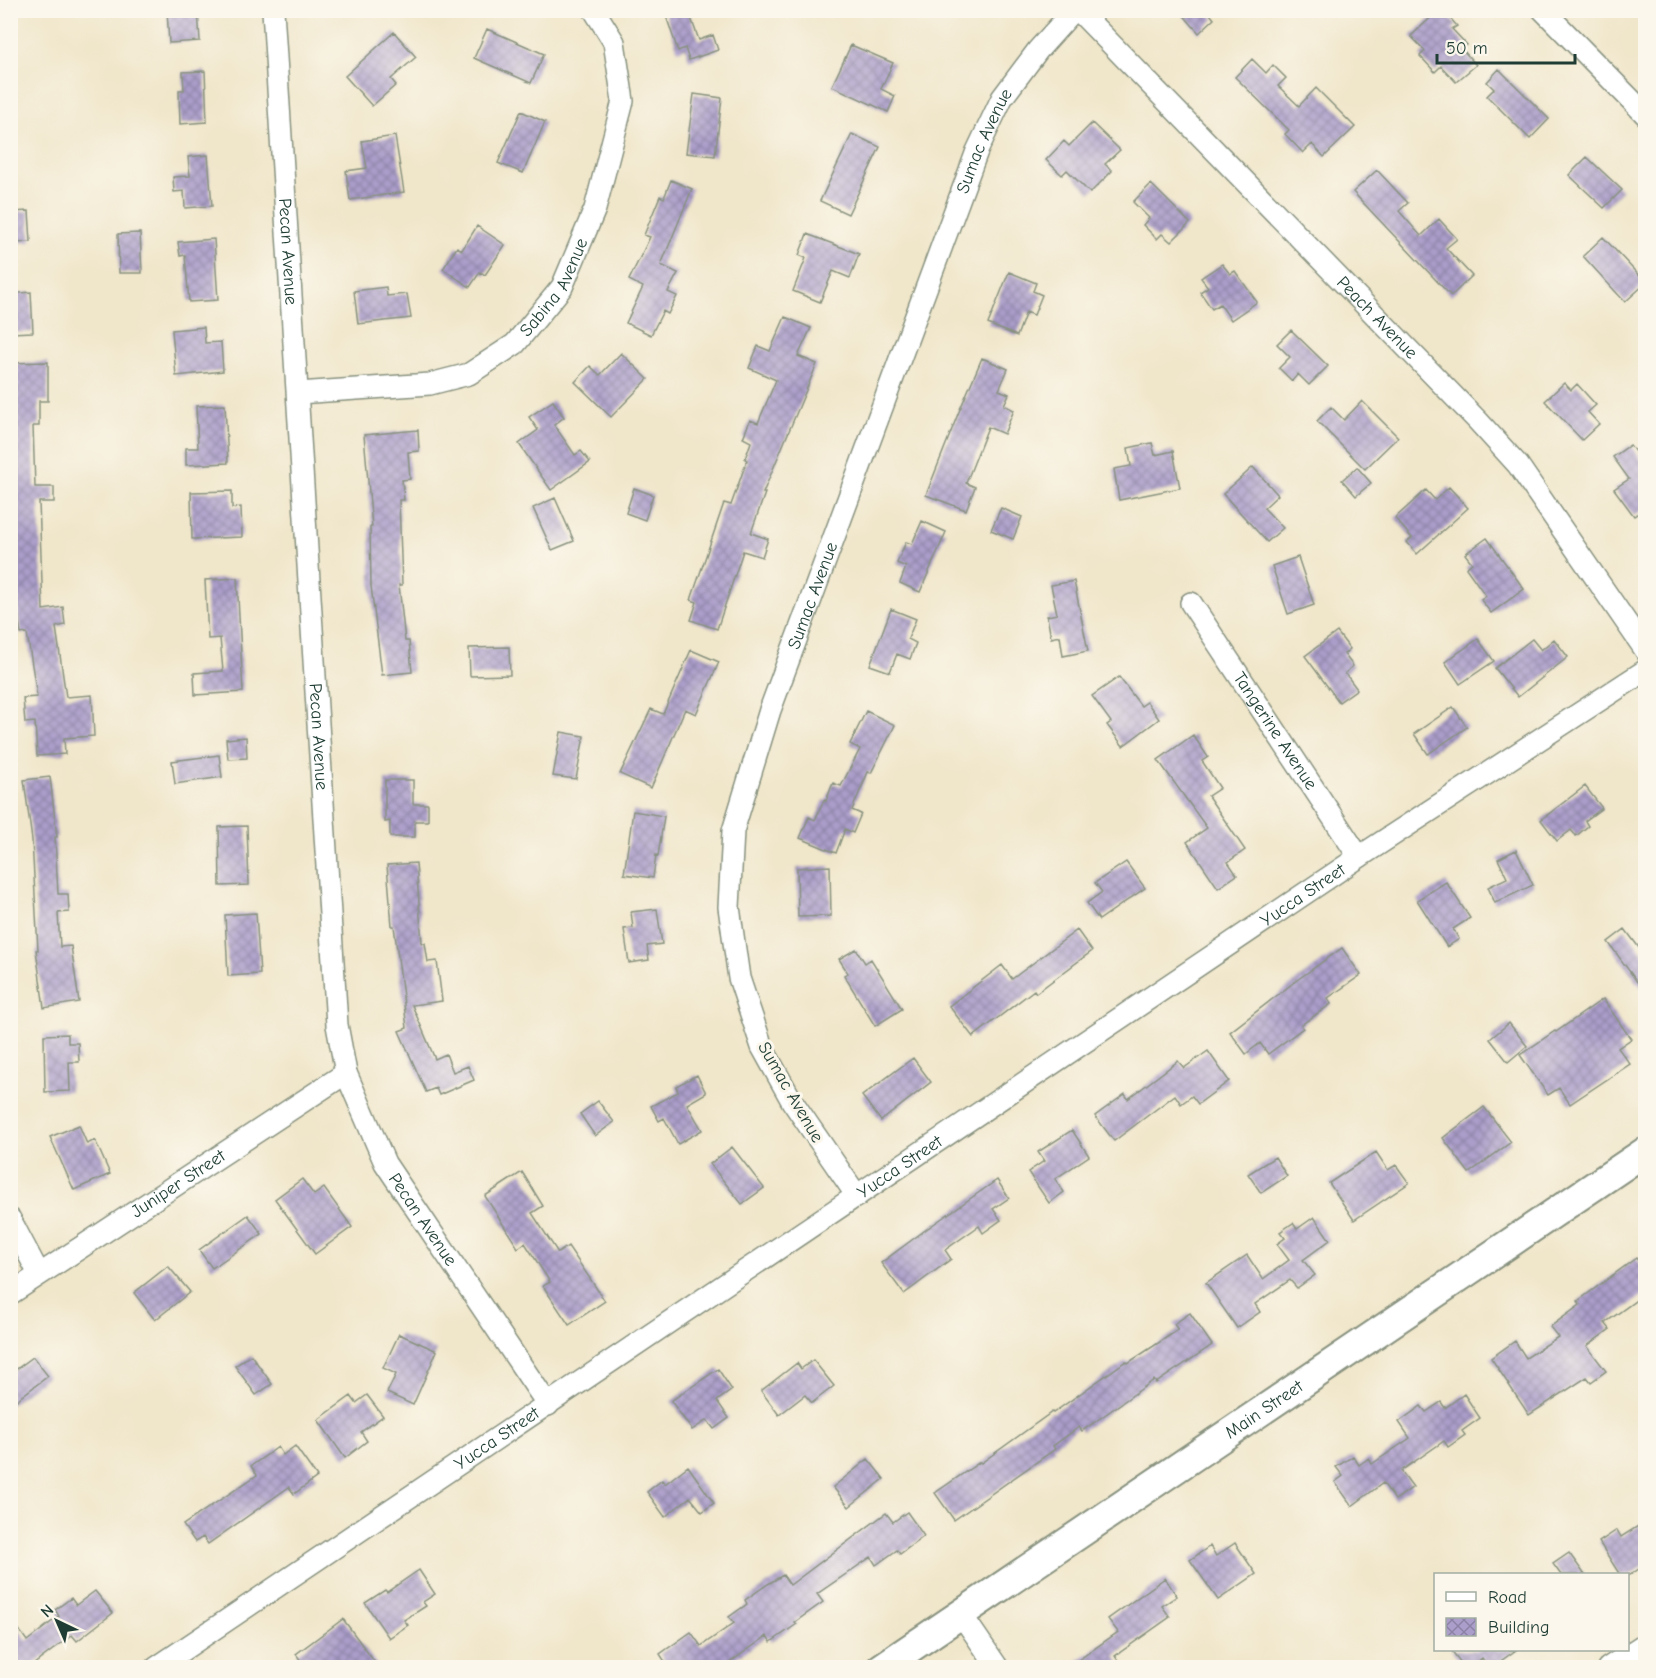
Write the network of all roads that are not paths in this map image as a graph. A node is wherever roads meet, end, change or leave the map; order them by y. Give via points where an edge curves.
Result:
1 (273, 10) edge
2 (594, 10) edge
3 (1076, 10) edge
4 (1543, 10) edge
5 (1646, 115) edge
6 (298, 393) junction
7 (1191, 603) dead end
8 (1646, 651) edge
9 (1646, 670) edge
10 (1359, 857) junction
11 (346, 1072) junction
12 (1646, 1152) edge
13 (856, 1196) junction
14 (10, 1219) edge
15 (39, 1274) junction
16 (10, 1294) edge
17 (548, 1405) junction
18 (961, 1614) junction
19 (1646, 1643) edge
20 (156, 1668) edge
21 (881, 1668) edge
22 (998, 1668) edge
23 (1608, 1668) edge

1 - 6 street, Pecan Avenue
2 - 6 street, Sabina Avenue via 614,42 623,101 595,209 562,287 515,344 469,374 430,384
3 - 8 street, Peach Avenue via 1518,465
3 - 13 street, Sumac Avenue via 1038,50 1002,98 977,151 770,710 733,831 730,917 739,978 762,1047 792,1101
4 - 5 street
6 - 11 street, Pecan Avenue via 338,1025
7 - 10 street, Tangerine Avenue
9 - 10 street, Yucca Street
10 - 13 street, Yucca Street
11 - 15 street, Juniper Street
11 - 17 street, Pecan Avenue via 385,1163
12 - 18 main road, Main Street
13 - 17 street, Yucca Street
14 - 15 street
15 - 16 street, Juniper Street
17 - 20 street, Yucca Street
18 - 21 main road, Main Street
18 - 22 street
19 - 23 street

